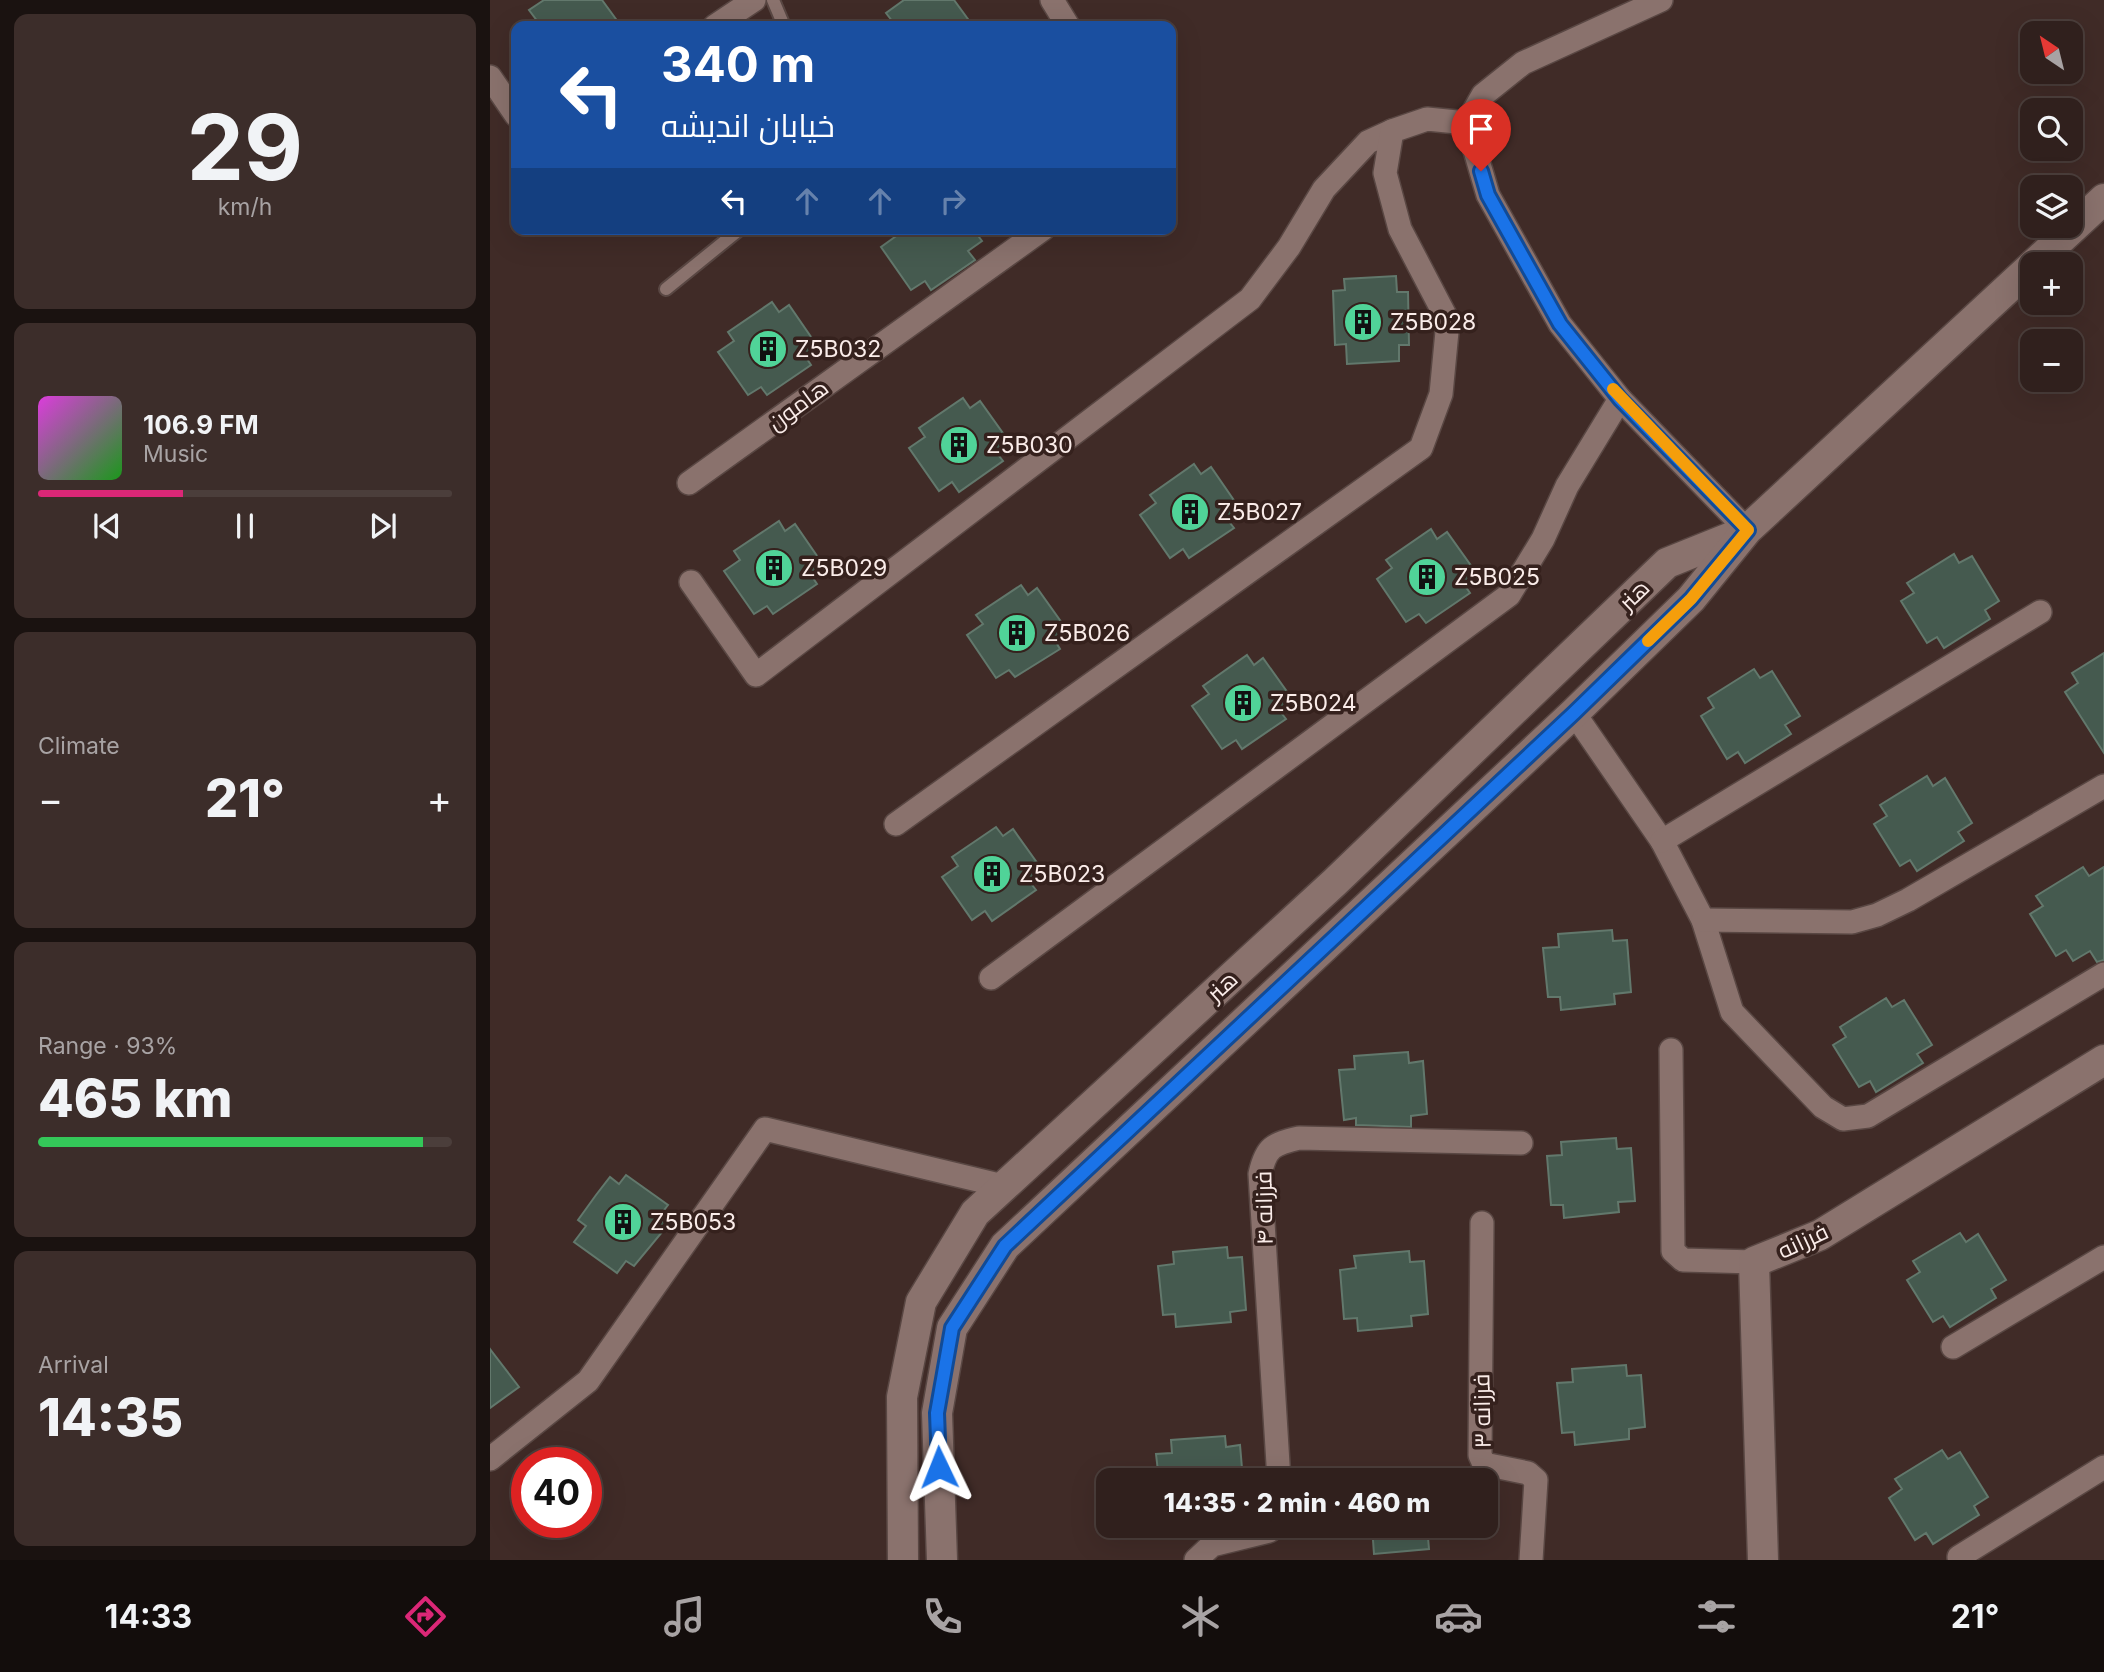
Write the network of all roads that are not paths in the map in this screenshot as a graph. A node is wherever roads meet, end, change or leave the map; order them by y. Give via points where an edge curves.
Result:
1 (754, 0) edge
2 (773, 0) edge
3 (1052, 0) edge
4 (1661, 0) edge
5 (722, 21) edge
6 (782, 21) edge
7 (1065, 21) edge
8 (490, 77) edge
9 (511, 108) edge
10 (1467, 123) junction
11 (1392, 131) junction
12 (2104, 199) edge
13 (733, 235) edge
14 (1035, 235) edge
15 (2047, 252) edge
16 (2020, 277) edge
17 (666, 289) dead end
18 (1620, 399) junction
19 (689, 483) dead end
20 (1748, 530) junction
21 (691, 582) dead end
22 (2040, 612) dead end
23 (1574, 713) junction
24 (2104, 786) edge
25 (896, 824) dead end
26 (1662, 841) junction
27 (1703, 920) junction
28 (2104, 974) edge
29 (991, 978) dead end
30 (1671, 1050) dead end
31 (2104, 1060) edge
32 (1521, 1143) dead end
33 (1003, 1186) junction
34 (1482, 1223) dead end
35 (2104, 1256) edge
36 (1754, 1262) junction
37 (1953, 1347) dead end
38 (490, 1458) edge
39 (2104, 1466) edge
40 (1278, 1468) edge
41 (1240, 1538) edge
42 (1959, 1557) dead end
43 (903, 1560) edge
44 (942, 1560) edge
45 (1196, 1560) edge
46 (1531, 1560) edge
47 (1763, 1560) edge

1 - 5 street
2 - 6 lane
3 - 7 street
4 - 10 street via 1524,63 1483,95
8 - 9 street
10 - 11 street via 1427,118
10 - 18 street via 1488,195 1560,324
11 - 21 street via 1368,142 1324,189 1250,299 756,675
11 - 25 street via 1385,173 1400,229 1448,321 1441,394 1421,448
12 - 15 street, هنر
13 - 17 lane
14 - 19 street, هامون
16 - 20 street, هنر
18 - 20 street
18 - 29 street via 1509,595
20 - 23 street, هنر via 1691,599
20 - 33 street, هنر via 1667,563 1335,882
22 - 26 street
23 - 26 street
23 - 44 street, هنر via 1005,1246 952,1328 937,1413
24 - 27 street via 1877,915 1852,922
26 - 27 street
27 - 28 street via 1732,1012 1823,1107 1843,1119 1868,1116
30 - 36 street via 1673,1251 1683,1260
31 - 36 street, فرزانه via 1820,1236
32 - 40 street, فرزانه ۴ via 1299,1138 1281,1142 1264,1155 1260,1174
33 - 38 street via 765,1129 588,1381
33 - 43 street, هنر via 975,1213 920,1302 902,1397
34 - 46 street, فرزانه ۳ via 1480,1455 1484,1464 1528,1473 1536,1480
35 - 37 street
36 - 47 street, فرزانه
39 - 42 street
41 - 45 street via 1212,1545

